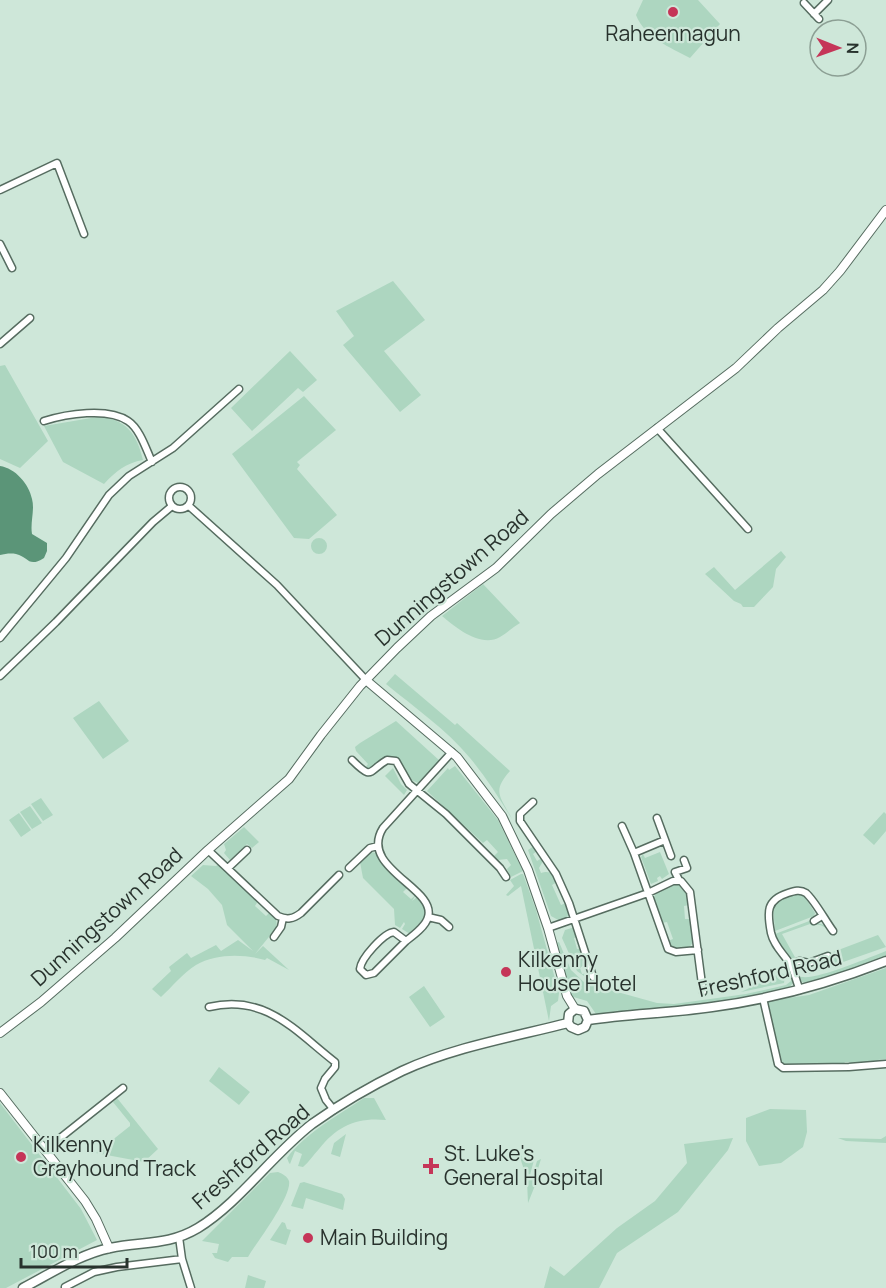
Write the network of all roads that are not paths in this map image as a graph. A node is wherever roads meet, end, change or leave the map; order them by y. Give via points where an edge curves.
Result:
1 (828, 0) edge
2 (804, 3) dead end
3 (0, 190) edge
4 (886, 210) edge
5 (84, 234) dead end
6 (0, 244) edge
7 (1, 252) edge
8 (12, 268) dead end
9 (30, 318) dead end
10 (0, 344) edge
11 (239, 389) dead end
12 (44, 421) dead end
13 (657, 428) junction
14 (152, 462) junction
15 (189, 506) junction
16 (172, 507) junction
17 (748, 529) dead end
18 (0, 638) edge
19 (0, 676) edge
20 (367, 681) junction
21 (452, 752) junction
22 (352, 760) dead end
23 (417, 790) junction
24 (533, 802) dead end
25 (657, 818) dead end
26 (622, 826) dead end
27 (665, 840) junction
28 (378, 846) junction
29 (208, 850) junction
30 (247, 850) dead end
31 (634, 853) junction
32 (671, 856) dead end
33 (684, 860) dead end
34 (353, 867) dead end
35 (228, 868) junction
36 (339, 875) dead end
37 (506, 877) dead end
38 (679, 880) junction
39 (648, 893) junction
40 (822, 916) junction
41 (429, 917) junction
42 (283, 918) junction
43 (575, 919) junction
44 (814, 921) dead end
45 (449, 927) dead end
46 (548, 928) junction
47 (833, 931) dead end
48 (274, 937) dead end
49 (406, 941) junction
50 (698, 950) junction
51 (828, 956) dead end
52 (886, 961) edge
53 (790, 965) junction
54 (593, 977) dead end
55 (800, 990) junction
56 (703, 992) dead end
57 (763, 998) junction
58 (209, 1007) dead end
59 (575, 1009) junction
60 (588, 1020) junction
61 (568, 1023) junction
62 (0, 1033) edge
63 (886, 1064) edge
64 (123, 1088) dead end
65 (0, 1093) edge
66 (334, 1110) junction
67 (45, 1150) junction
68 (179, 1237) junction
69 (110, 1248) junction
70 (182, 1259) junction
71 (65, 1287) edge
72 (23, 1288) edge
73 (191, 1288) edge

1 - 2 street via 817,16
3 - 5 street via 57,163
4 - 13 street, Dunningstown Road via 823,290 736,368
6 - 7 street
7 - 8 street
9 - 10 street
11 - 14 street
12 - 14 street via 96,412 112,414 129,421
13 - 17 street
13 - 20 street, Dunningstown Road via 551,514 496,568 431,616
14 - 18 street via 109,495 66,558
15 - 16 street via 182,510
15 - 16 street via 191,494 182,487 169,496
15 - 20 street via 277,585
16 - 19 street
20 - 21 street
20 - 29 street, Dunningstown Road via 289,779
21 - 23 street
21 - 46 street via 513,834
22 - 23 street via 368,773 387,760 396,761
23 - 28 street via 383,828
23 - 37 street via 503,866
24 - 43 street via 520,814 520,821 556,874
25 - 27 street
26 - 31 street
27 - 31 street
27 - 32 street
28 - 34 street via 370,848
28 - 41 street via 382,857 422,897
29 - 35 street
29 - 62 street, Dunningstown Road via 115,938
30 - 35 street
31 - 39 street
33 - 38 street via 687,868 675,872
35 - 42 street
36 - 42 street via 301,913
38 - 39 street
38 - 50 street via 690,892
39 - 43 street
39 - 50 street via 668,949
40 - 44 street
40 - 47 street
40 - 53 street via 802,891 772,901 771,933
41 - 45 street
41 - 49 street
42 - 48 street
43 - 46 street
43 - 54 street
46 - 59 street via 567,996
49 - 49 street via 394,932 386,933 361,962 360,969 366,975 374,974
50 - 56 street
51 - 53 street
52 - 55 main road, Freshford Road
53 - 55 street
55 - 57 main road, Freshford Road
57 - 60 main road, Freshford Road
57 - 63 street via 778,1064 783,1068
58 - 66 street via 243,1004 267,1011 335,1062 321,1088
59 - 60 main road via 584,1011
59 - 61 main road via 569,1014
60 - 61 main road, Freshford Road via 578,1030
61 - 66 main road, Freshford Road via 432,1060 382,1081
64 - 67 street
65 - 67 street
66 - 68 main road, Freshford Road via 288,1144 210,1219
67 - 69 street via 85,1201
68 - 69 main road, Freshford Road
68 - 70 street
69 - 72 main road, Freshford Road
70 - 71 street via 105,1269
70 - 73 street

